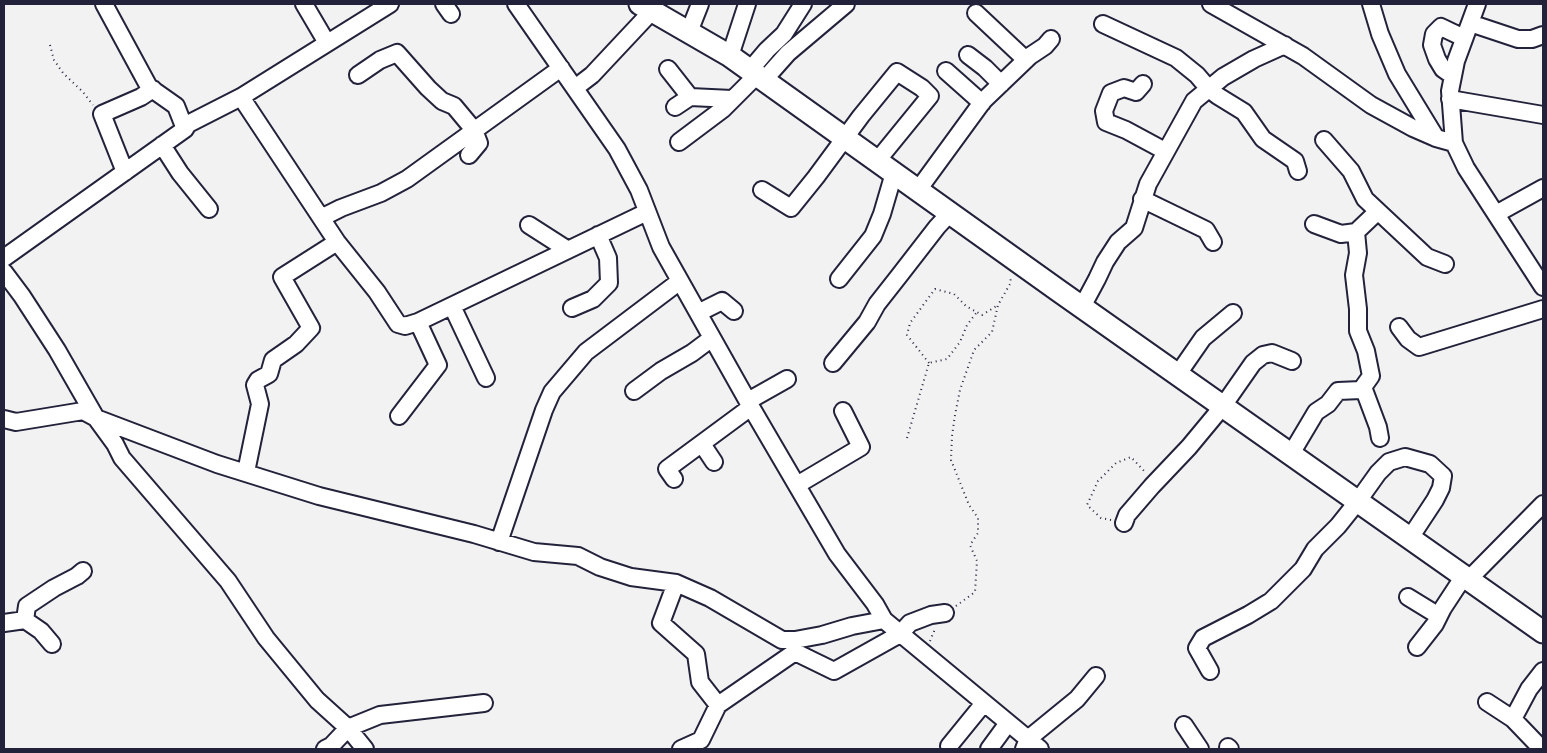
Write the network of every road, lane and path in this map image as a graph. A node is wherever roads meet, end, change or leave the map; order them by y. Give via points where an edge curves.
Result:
1 (104, 4) edge
2 (304, 4) edge
3 (390, 4) edge
4 (516, 4) edge
5 (700, 4) edge
6 (747, 4) edge
7 (803, 4) edge
8 (846, 4) edge
9 (1213, 4) edge
10 (1371, 4) edge
11 (1477, 4) edge
12 (646, 7) edge
13 (976, 13) dead end
14 (1103, 24) dead end
15 (1467, 31) junction
16 (688, 32) junction
17 (1543, 35) edge
18 (1051, 39) dead end
19 (327, 43) junction
20 (50, 45) dead end
21 (1285, 45) junction
22 (730, 56) junction
23 (968, 56) dead end
24 (1026, 60) junction
25 (561, 68) junction
26 (668, 69) dead end
27 (946, 71) dead end
28 (358, 75) dead end
29 (757, 75) junction
30 (1453, 76) junction
31 (1000, 84) junction
32 (1143, 84) dead end
33 (575, 88) junction
34 (1209, 88) junction
35 (152, 89) junction
36 (241, 97) junction
37 (690, 97) junction
38 (732, 99) junction
39 (1450, 99) junction
40 (982, 103) junction
41 (675, 107) dead end
42 (102, 114) junction
43 (1543, 115) edge
44 (185, 129) junction
45 (474, 130) junction
46 (844, 138) junction
47 (1436, 138) junction
48 (1324, 140) dead end
49 (679, 142) dead end
50 (1454, 143) junction
51 (162, 145) junction
52 (1165, 151) junction
53 (469, 155) dead end
54 (877, 161) junction
55 (1298, 171) dead end
56 (125, 172) junction
57 (894, 174) junction
58 (1543, 188) edge
59 (762, 190) dead end
60 (918, 190) junction
61 (1142, 199) junction
62 (209, 209) dead end
63 (646, 212) junction
64 (1377, 212) junction
65 (950, 213) junction
66 (1496, 214) junction
67 (321, 218) junction
68 (1314, 224) dead end
69 (529, 225) dead end
70 (1356, 232) junction
71 (598, 235) junction
72 (337, 242) junction
73 (1212, 242) dead end
74 (568, 250) junction
75 (4, 258) edge
76 (1016, 260) junction
77 (1445, 264) dead end
78 (4, 272) edge
79 (839, 279) dead end
80 (680, 281) junction
81 (1543, 287) edge
82 (998, 305) junction
83 (452, 306) junction
84 (1082, 307) junction
85 (572, 308) dead end
86 (1543, 309) edge
87 (734, 311) dead end
88 (977, 312) junction
89 (698, 313) junction
90 (1233, 313) dead end
91 (418, 322) junction
92 (1399, 327) dead end
93 (712, 338) junction
94 (1292, 362) dead end
95 (834, 363) dead end
96 (929, 364) junction
97 (1178, 374) junction
98 (486, 378) dead end
99 (787, 379) dead end
100 (1363, 387) junction
101 (634, 390) dead end
102 (749, 404) junction
103 (1224, 406) junction
104 (843, 411) dead end
105 (399, 416) dead end
106 (96, 418) junction
107 (8, 425) edge
108 (907, 438) dead end
109 (1380, 438) dead end
110 (702, 444) junction
111 (1291, 454) junction
112 (714, 462) dead end
113 (246, 472) junction
114 (674, 479) dead end
115 (1156, 482) junction
116 (797, 485) junction
117 (1358, 501) junction
118 (1543, 504) edge
119 (1124, 523) joint
120 (1410, 538) junction
121 (499, 542) junction
122 (83, 571) dead end
123 (1467, 577) junction
124 (676, 583) junction
125 (1408, 597) dead end
126 (945, 613) junction
127 (1439, 616) junction
128 (25, 620) junction
129 (884, 620) junction
130 (4, 623) edge
131 (1543, 632) edge
132 (900, 634) junction
133 (52, 644) dead end
134 (1417, 647) dead end
135 (926, 656) junction
136 (1210, 671) dead end
137 (1543, 671) edge
138 (1096, 676) dead end
139 (1487, 702) dead end
140 (484, 703) dead end
141 (984, 703) junction
142 (718, 705) junction
143 (1513, 719) junction
144 (1008, 723) junction
145 (1184, 725) dead end
146 (348, 728) junction
147 (1537, 744) dead end
148 (949, 746) dead end
149 (1030, 746) edge
150 (325, 749) edge
151 (365, 749) edge
152 (681, 749) edge
153 (989, 749) edge
154 (1200, 749) edge

1 - 35 street
2 - 19 street
3 - 19 street
4 - 25 street
5 - 16 street
6 - 22 street
7 - 29 street via 784,34 767,50
8 - 29 street
9 - 21 street
10 - 47 street via 1397,74
11 - 15 street
12 - 16 main road
12 - 33 street via 592,75
13 - 24 street
14 - 34 street via 1176,58
15 - 17 street via 1518,39
15 - 30 street
15 - 30 street via 1441,28 1434,34 1432,45 1437,59
16 - 22 main road
18 - 24 street
19 - 36 street
20 - 42 path via 62,73
21 - 34 street via 1254,59
21 - 47 street via 1371,105
22 - 29 main road
23 - 31 street
24 - 31 street
25 - 33 street
25 - 45 street
26 - 37 street
27 - 40 street
28 - 45 street via 397,53 428,88 442,101 454,106
29 - 38 street
29 - 46 main road
30 - 39 street
31 - 40 street
32 - 52 street via 1136,92 1124,88 1111,93 1104,111 1106,122
33 - 63 street via 617,149 639,190
34 - 52 street via 1194,101
34 - 55 street via 1244,112 1263,139 1295,160
35 - 42 street
35 - 44 street via 176,106
36 - 44 street via 188,124
36 - 67 street
37 - 38 street
37 - 41 street
38 - 49 street
39 - 43 street
39 - 50 street
40 - 60 street
42 - 56 street
44 - 51 street
45 - 53 street via 480,143
45 - 67 street via 407,179
46 - 54 main road
46 - 54 street via 897,72 922,88 930,96
46 - 59 street via 791,208
47 - 50 street
48 - 64 street via 1351,171 1365,199
50 - 66 street
51 - 56 street
51 - 62 street
52 - 61 street
54 - 57 main road
56 - 75 street
57 - 60 main road
57 - 79 street via 873,236
58 - 66 street
60 - 65 main road
61 - 73 street via 1206,230
61 - 84 street via 1134,228 1118,242
63 - 71 street
63 - 80 street
64 - 70 street
64 - 77 street via 1427,257
65 - 76 main road
65 - 95 street
66 - 81 street
67 - 72 street
68 - 70 street via 1341,234
69 - 74 street
70 - 100 street via 1358,253 1354,274 1358,331 1371,376
71 - 74 street
71 - 85 street via 608,258 609,284 593,299
72 - 91 street via 398,324 405,326
72 - 113 street via 282,277 311,328 296,344 273,360 269,374 255,385 260,404
74 - 83 street
76 - 82 path via 1010,284
76 - 84 main road
78 - 106 street via 57,350
80 - 89 street
80 - 121 street via 586,352 552,392
82 - 88 path via 982,315
82 - 126 path via 992,332 974,350 960,390 952,436 954,470 978,518 978,533 970,545 977,561 975,592
83 - 91 street
83 - 98 street
84 - 97 main road
86 - 92 street via 1419,347
87 - 89 street via 722,301
88 - 96 path via 947,359
88 - 96 path via 954,294 935,289 910,323 907,335
89 - 93 street
90 - 97 street via 1203,338
91 - 105 street via 438,366
93 - 101 street
93 - 102 street
94 - 103 street via 1272,353 1263,356 1253,363
96 - 108 path
97 - 103 main road
99 - 102 street
100 - 109 street
100 - 111 street via 1361,390 1338,391 1316,412
102 - 110 street
102 - 116 street
103 - 111 main road
103 - 115 street
104 - 116 street via 861,447
106 - 107 street via 83,411
106 - 113 street
106 - 146 street via 133,471 228,581 266,638 317,700
110 - 112 street
110 - 114 street via 667,469
111 - 117 main road
113 - 121 street via 319,496
115 - 119 street
115 - 119 path via 1131,457 1116,463 1098,481 1087,505 1101,518
116 - 129 street via 837,554
117 - 120 main road
117 - 120 street via 1389,462 1405,457 1430,464 1443,476 1441,488
117 - 136 street via 1315,549 1303,569 1272,601 1203,638 1197,648
118 - 123 street
120 - 123 main road
121 - 124 street via 534,552 578,556 631,577
122 - 128 street via 27,606
123 - 127 street
123 - 131 main road
124 - 129 street via 710,598 782,640 822,635
124 - 142 street via 661,624 696,654 700,682
125 - 127 street
126 - 132 street via 931,614 910,623
126 - 135 path via 936,626
127 - 134 street
128 - 130 street
128 - 133 street
129 - 132 street
132 - 135 street
132 - 142 street via 834,671 795,652
135 - 141 street
137 - 143 street via 1529,688
138 - 149 street via 1077,700
139 - 143 street
140 - 146 street via 380,715
141 - 144 street
141 - 148 street
142 - 152 street via 701,740
143 - 147 street
144 - 149 street
144 - 153 street
145 - 154 street
146 - 150 street
146 - 151 street

